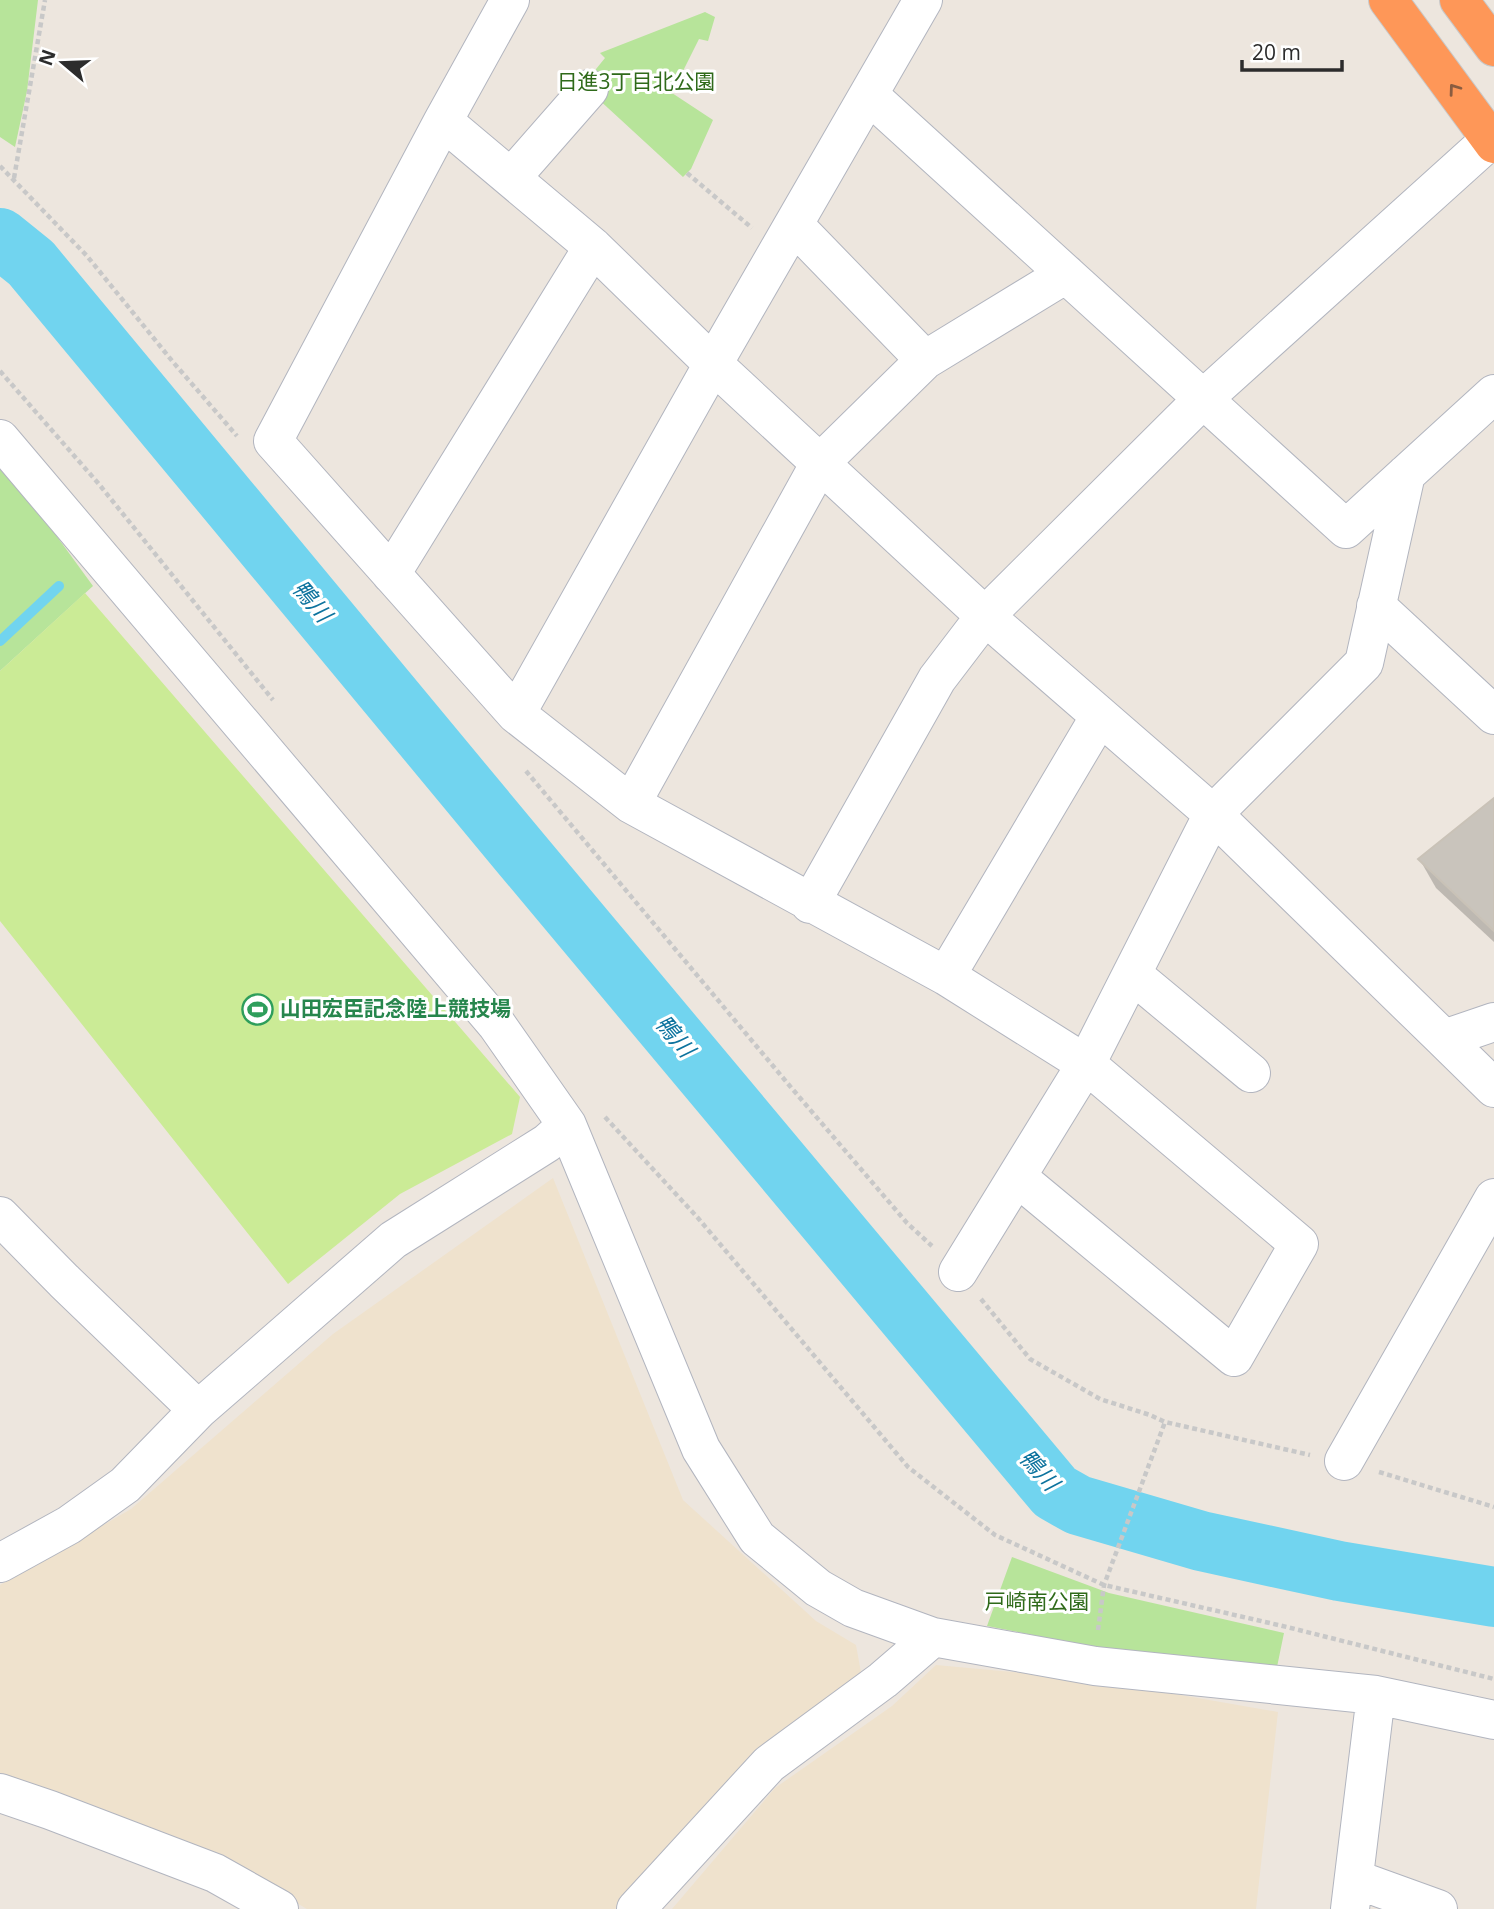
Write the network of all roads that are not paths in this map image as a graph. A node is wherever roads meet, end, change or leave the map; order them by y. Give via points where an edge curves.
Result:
1 (510, 0) edge
2 (923, 0) edge
3 (1388, 0) edge
4 (1459, 0) edge
5 (1494, 47) edge
6 (589, 89) dead end
7 (869, 94) junction
8 (443, 121) junction
9 (1492, 141) edge
10 (511, 178) junction
11 (786, 238) junction
12 (593, 247) junction
13 (1066, 274) junction
14 (925, 360) junction
15 (713, 364) junction
16 (1494, 394) edge
17 (1203, 399) junction
18 (0, 439) edge
19 (820, 463) junction
20 (1406, 474) junction
21 (391, 574) junction
22 (1376, 606) junction
23 (985, 616) junction
24 (516, 714) junction
25 (1494, 715) edge
26 (1100, 716) junction
27 (631, 804) junction
28 (1213, 814) junction
29 (810, 904) junction
30 (1132, 974) junction
31 (946, 976) junction
32 (1494, 1022) edge
33 (1444, 1039) junction
34 (1086, 1064) junction
35 (1251, 1073) dead end
36 (1494, 1088) edge
37 (584, 1118) junction
38 (1017, 1177) junction
39 (1494, 1198) edge
40 (0, 1216) edge
41 (958, 1272) road end
42 (198, 1410) junction
43 (1344, 1461) road end
44 (0, 1563) edge
45 (933, 1637) junction
46 (1376, 1695) junction
47 (1494, 1720) edge
48 (0, 1793) edge
49 (1353, 1894) edge
50 (279, 1909) edge
51 (636, 1909) edge
52 (1438, 1909) edge

1 - 8 street
2 - 7 street
9 -> 3 highway
4 - 5 highway
6 - 10 street
7 - 11 street
7 - 13 street
8 - 10 street
8 - 21 street via 273,441
9 - 17 street
10 - 12 street
11 - 14 street
11 - 15 street
12 - 15 street
12 - 21 street
13 - 14 street
13 - 17 street
14 - 19 street
15 - 19 street
15 - 24 street
16 - 20 street
17 - 20 street via 1346,529
17 - 23 street
18 - 37 street via 497,1025
19 - 23 street
19 - 27 street
20 - 22 street
21 - 24 street
22 - 25 street
22 - 28 street via 1364,663
23 - 26 street
23 - 29 street via 937,679
24 - 27 street
26 - 28 street
26 - 31 street
27 - 29 street
28 - 30 street
28 - 33 street
29 - 31 street
30 - 34 street
30 - 35 street
31 - 34 street
32 - 33 street
33 - 36 street
34 - 38 street
34 - 38 street via 1299,1244 1234,1357
37 - 42 street via 393,1240
37 - 45 street via 701,1449 757,1538 818,1588 853,1608
38 - 41 street
39 - 43 street
40 - 42 street
42 - 44 street via 125,1485 69,1525
45 - 46 street via 1095,1666
45 - 51 street via 883,1681 769,1764
46 - 47 street
46 - 49 street
48 - 50 street via 215,1873
49 - 52 street

